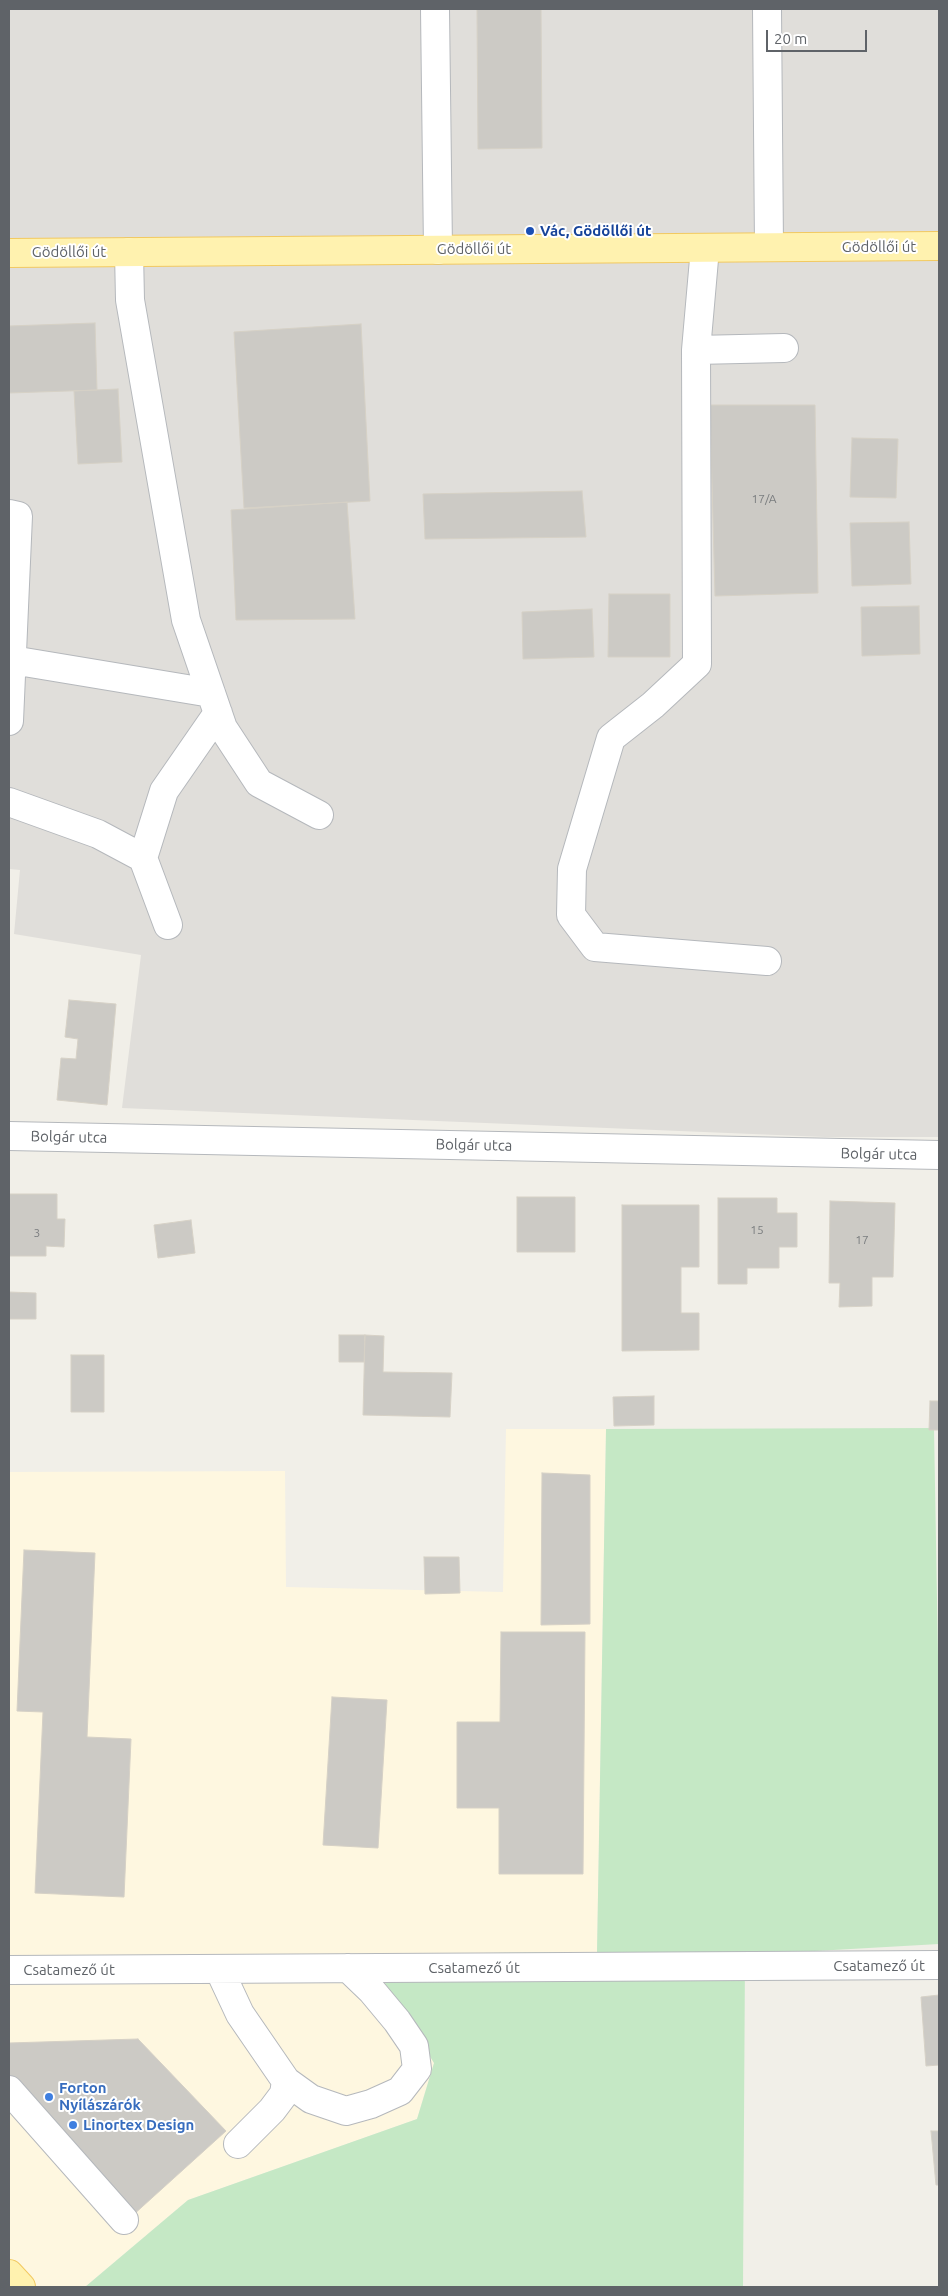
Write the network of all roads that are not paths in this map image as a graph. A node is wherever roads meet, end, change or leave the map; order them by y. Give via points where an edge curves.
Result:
1 (435, 9) edge
2 (767, 9) edge
3 (939, 246) edge
4 (769, 247) junction
5 (705, 248) junction
6 (438, 250) junction
7 (129, 252) junction
8 (9, 253) edge
9 (784, 348) dead end
10 (696, 350) junction
11 (9, 514) edge
12 (12, 660) junction
13 (215, 703) junction
14 (9, 721) edge
15 (9, 802) edge
16 (319, 815) dead end
17 (143, 858) junction
18 (168, 925) dead end
19 (767, 961) dead end
20 (9, 1136) edge
21 (939, 1155) edge
22 (939, 1965) edge
23 (348, 1968) junction
24 (219, 1969) junction
25 (9, 1970) edge
26 (286, 2081) junction
27 (9, 2090) edge
28 (238, 2144) dead end
29 (124, 2220) dead end
30 (9, 2274) edge
31 (21, 2287) edge

1 - 6 street
2 - 4 street
3 - 4 main road, Gödöllői út
4 - 5 main road, Gödöllői út
5 - 6 main road, Gödöllői út
5 - 10 street
6 - 7 main road, Gödöllői út
7 - 8 main road, Gödöllői út
7 - 13 street via 130,300 174,564 186,620
9 - 10 street
10 - 19 street via 697,664 611,738 572,869 570,915 595,947
11 - 12 street via 18,516
12 - 13 street
12 - 14 street
13 - 16 street via 223,728 259,783
13 - 17 street via 164,790
15 - 17 street via 98,834
17 - 18 street
20 - 21 street, Bolgár utca
22 - 23 street, Csatamező út
23 - 24 street, Csatamező út
23 - 26 street via 397,2021 414,2046 417,2069 400,2091 346,2111 311,2099
24 - 25 street, Csatamező út
24 - 26 street via 240,2014
26 - 28 street via 284,2094 272,2110
27 - 29 street
30 - 31 main road

